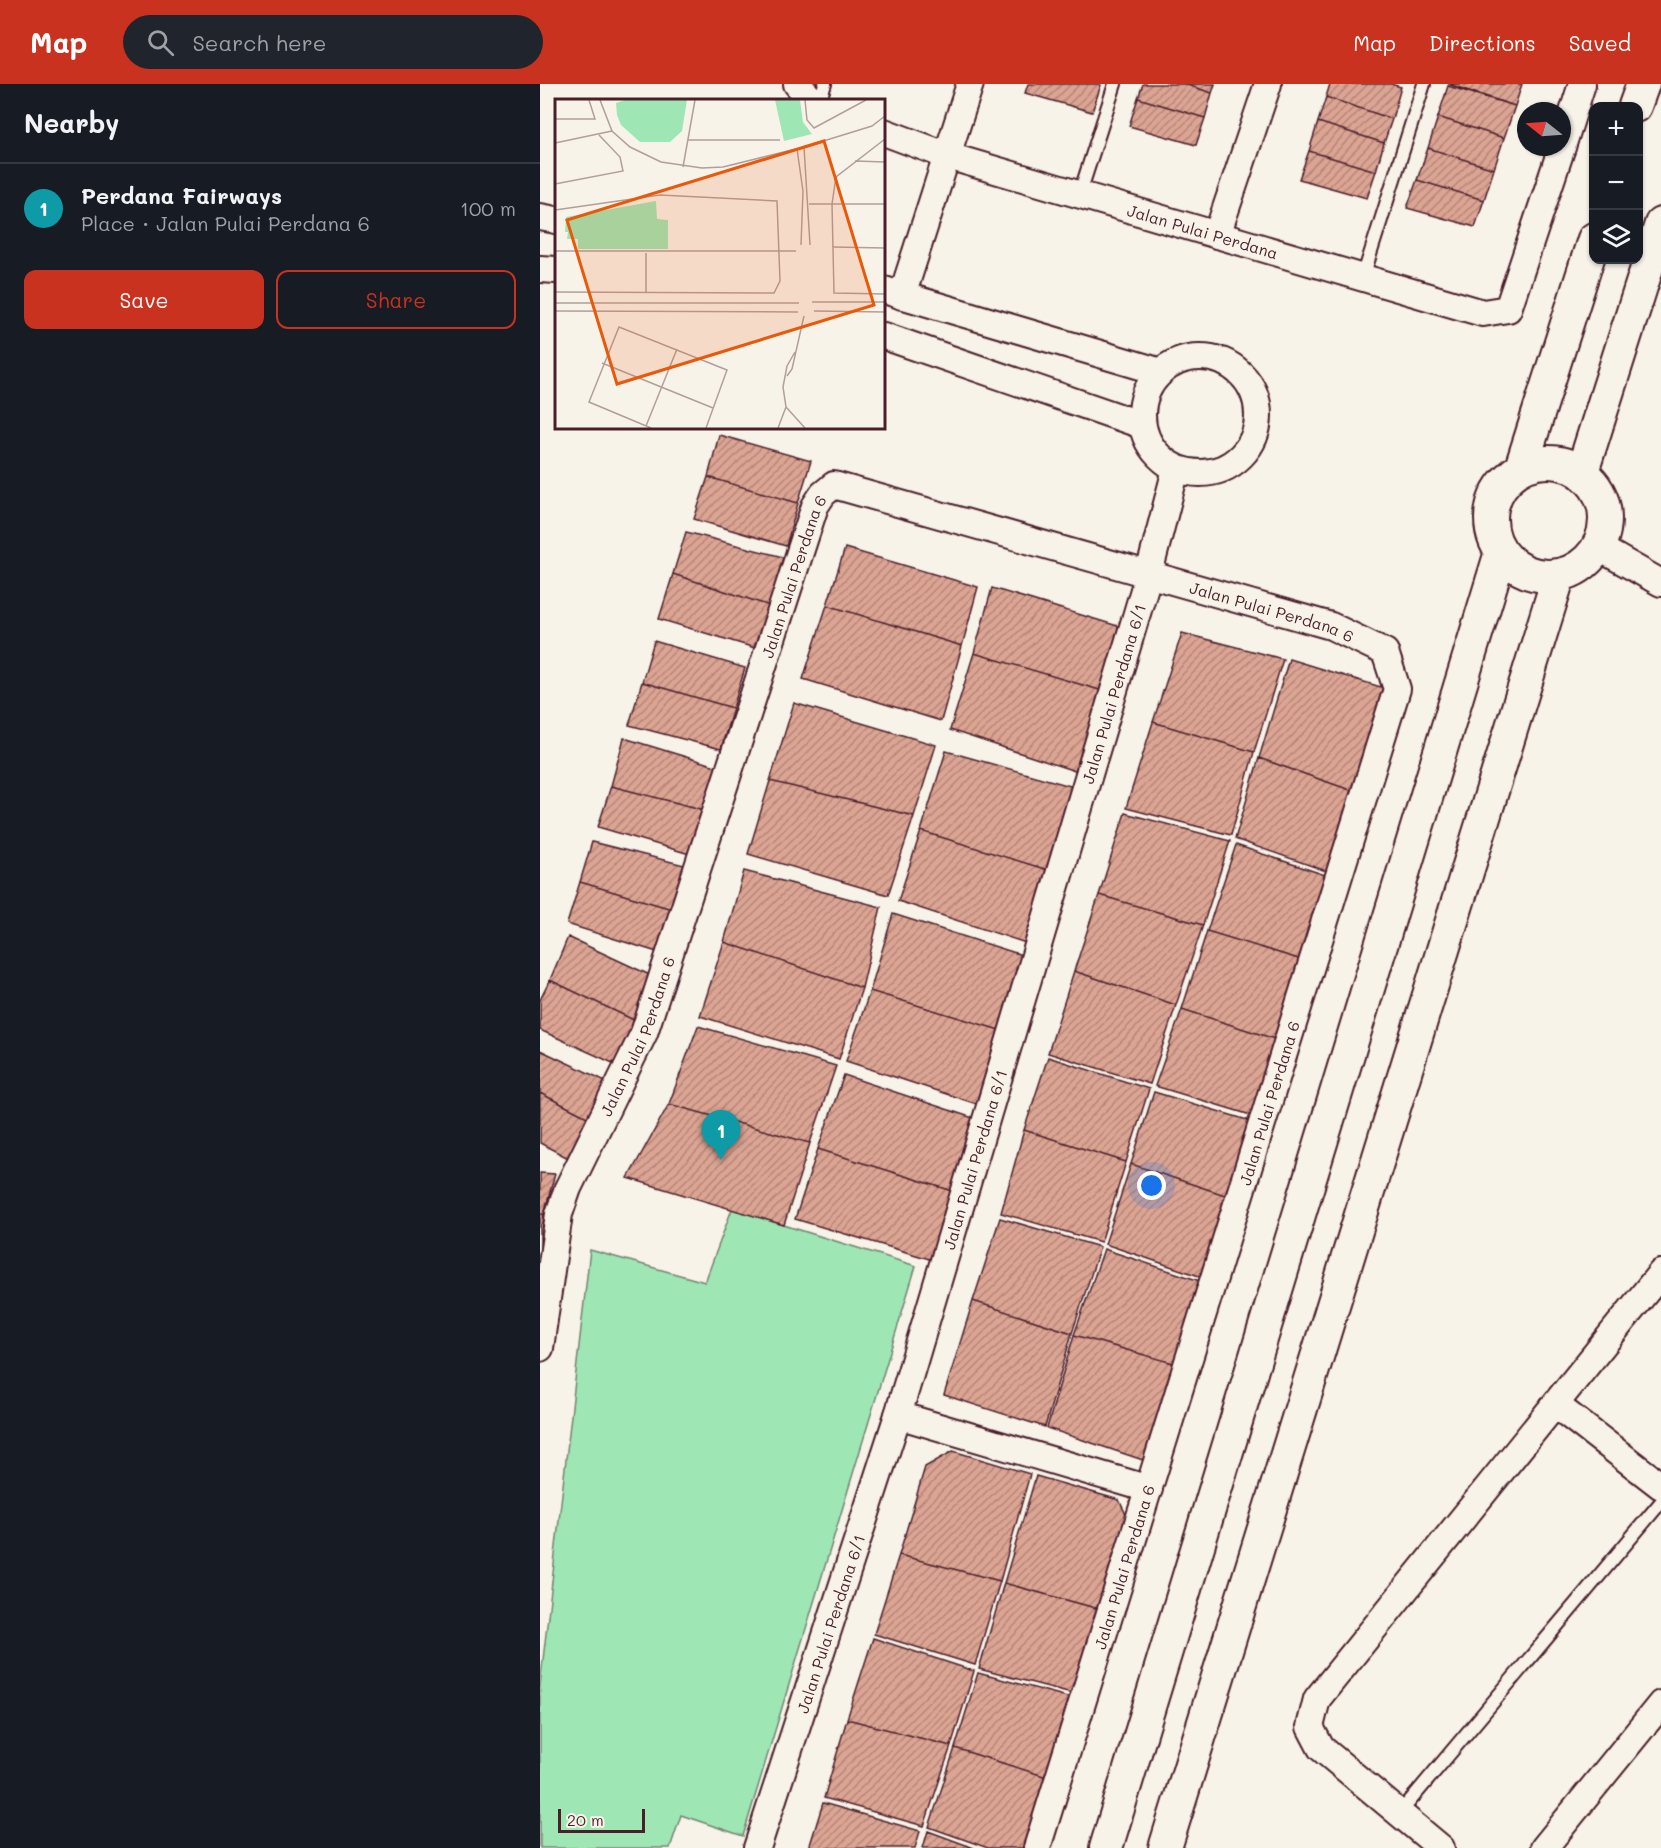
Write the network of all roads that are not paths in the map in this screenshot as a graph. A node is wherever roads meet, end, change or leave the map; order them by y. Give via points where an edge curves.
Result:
1 (797, 84) edge
2 (825, 84) edge
3 (970, 84) edge
4 (1115, 84) edge
5 (1268, 84) edge
6 (1424, 84) edge
7 (1582, 84) edge
8 (1642, 84) edge
9 (811, 99) edge
10 (820, 99) edge
11 (1636, 102) edge
12 (1571, 119) edge
13 (885, 132) edge
14 (948, 156) junction
15 (1559, 156) edge
16 (1079, 196) junction
17 (540, 217) edge
18 (555, 220) edge
19 (1661, 224) edge
20 (1217, 235) junction
21 (1589, 252) edge
22 (540, 269) edge
23 (555, 270) edge
24 (1363, 277) junction
25 (893, 293) edge
26 (885, 336) edge
27 (1161, 372) junction
28 (1142, 425) junction
29 (1521, 468) junction
30 (1176, 469) junction
31 (1582, 472) junction
32 (1598, 547) junction
33 (1502, 552) junction
34 (1149, 573) junction
35 (1559, 575) junction
36 (1661, 583) edge
37 (1661, 1274) edge
38 (540, 1348) edge
39 (1556, 1405) junction
40 (898, 1415) junction
41 (1661, 1486) edge
42 (1149, 1489) junction
43 (1661, 1502) edge
44 (1661, 1704) edge
45 (1399, 1814) junction
46 (757, 1848) edge
47 (1037, 1848) edge
48 (1106, 1848) edge
49 (1165, 1848) edge
50 (1441, 1848) edge
51 (1544, 1848) edge

1 - 9 street
2 - 10 lane
3 - 14 street
4 - 16 lane
5 - 20 street
6 - 24 lane
7 - 12 street
8 - 11 street
13 - 14 street, Jalan Pulai Perdana
14 - 16 street, Jalan Pulai Perdana
14 - 25 street
15 - 24 street, Jalan Pulai Perdana via 1508,309 1483,313
16 - 20 street, Jalan Pulai Perdana
17 - 18 street
19 - 31 street
20 - 24 street, Jalan Pulai Perdana
21 - 29 street
22 - 23 street
25 - 27 street
26 - 28 street
27 - 28 street via 1148,387
27 - 30 street via 1177,361 1214,358 1232,366 1246,379 1255,396 1258,415 1255,434 1246,451 1232,464 1214,472 1195,474
28 - 30 street via 1148,443 1160,459
29 - 31 street via 1552,461
29 - 33 street via 1508,478 1493,505 1494,537
30 - 34 street, Jalan Pulai Perdana 6/1
31 - 32 street via 1602,498 1604,531
32 - 35 street via 1575,570
32 - 36 street
33 - 35 street via 1526,572
33 - 48 street
34 - 38 street, Jalan Pulai Perdana 6 via 855,490 834,485 823,494 815,506 644,1033 559,1214
34 - 40 street, Jalan Pulai Perdana 6/1
34 - 42 street, Jalan Pulai Perdana 6 via 1331,626 1385,652 1397,689
35 - 49 street
37 - 39 street
39 - 41 street
39 - 45 street via 1317,1699 1310,1727 1321,1748
40 - 42 street
40 - 46 street, Jalan Pulai Perdana 6/1
42 - 47 street, Jalan Pulai Perdana 6
43 - 45 lane
44 - 51 street
45 - 50 street

